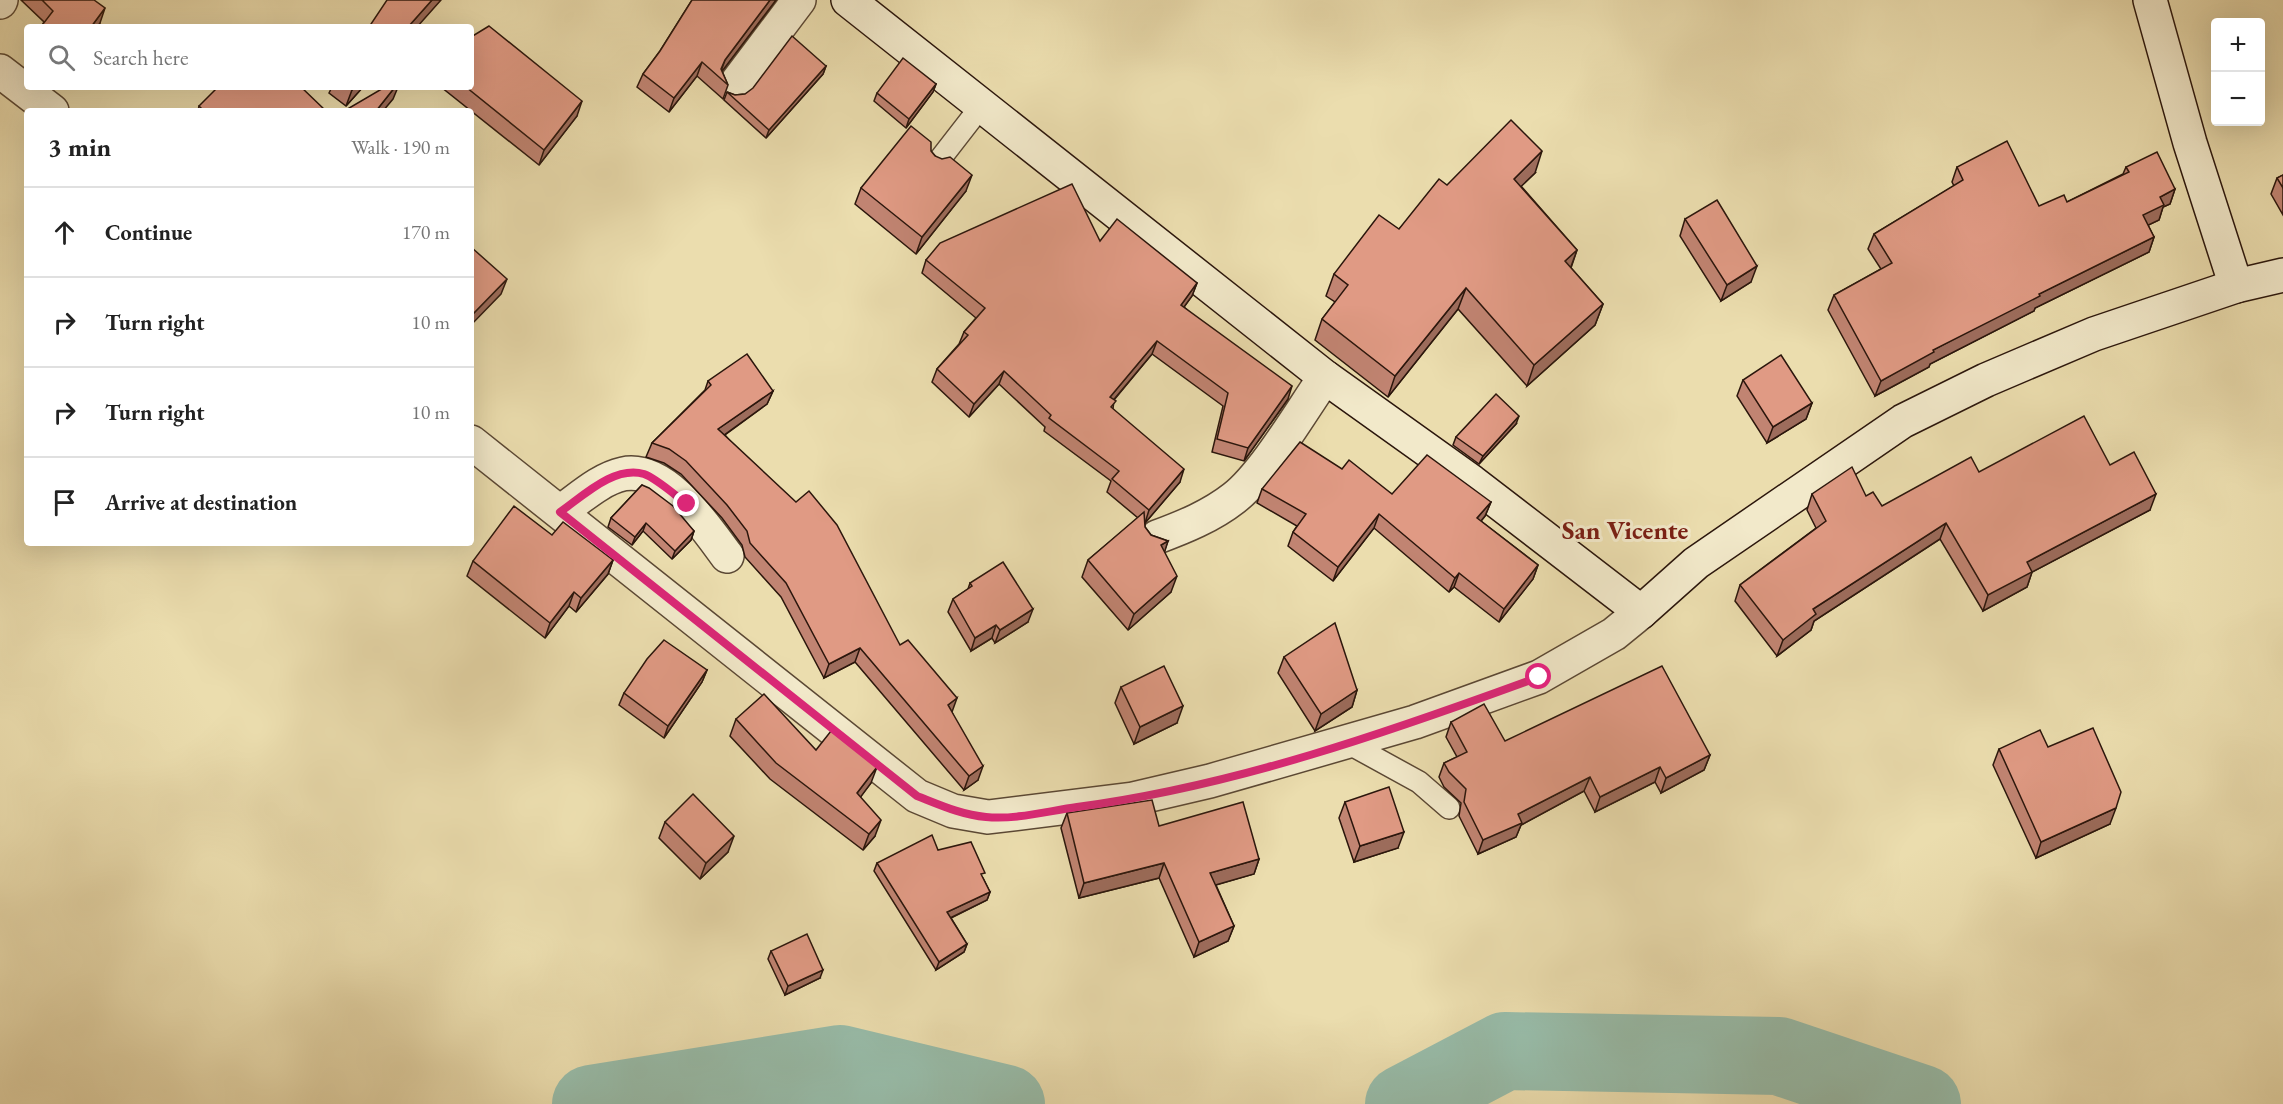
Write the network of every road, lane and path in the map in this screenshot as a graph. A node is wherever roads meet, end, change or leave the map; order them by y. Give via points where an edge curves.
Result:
1 (799, 0) edge
2 (848, 0) edge
3 (2151, 0) edge
4 (0, 71) edge
5 (735, 85) dead end
6 (24, 89) edge
7 (25, 90) edge
8 (982, 105) junction
9 (48, 108) edge
10 (937, 163) edge
11 (2283, 275) edge
12 (2236, 286) junction
13 (1325, 377) junction
14 (474, 444) edge
15 (560, 512) junction
16 (1157, 537) edge
17 (727, 556) dead end
18 (1641, 612) junction
19 (1348, 743) junction
20 (1449, 808) dead end

1 - 5 street
2 - 8 street
3 - 12 street via 2190,143
4 - 6 street
7 - 9 street
8 - 10 lane
8 - 13 street
11 - 12 street
12 - 18 street via 2094,334 1903,421 1696,563
13 - 16 street via 1252,481 1235,498 1192,524
13 - 18 street via 1472,482
14 - 15 street
15 - 17 street via 606,480 624,474 644,474 687,504
15 - 19 street via 917,796 953,811 988,817 1133,800
18 - 19 street via 1614,634 1539,677
19 - 20 lane via 1419,782

